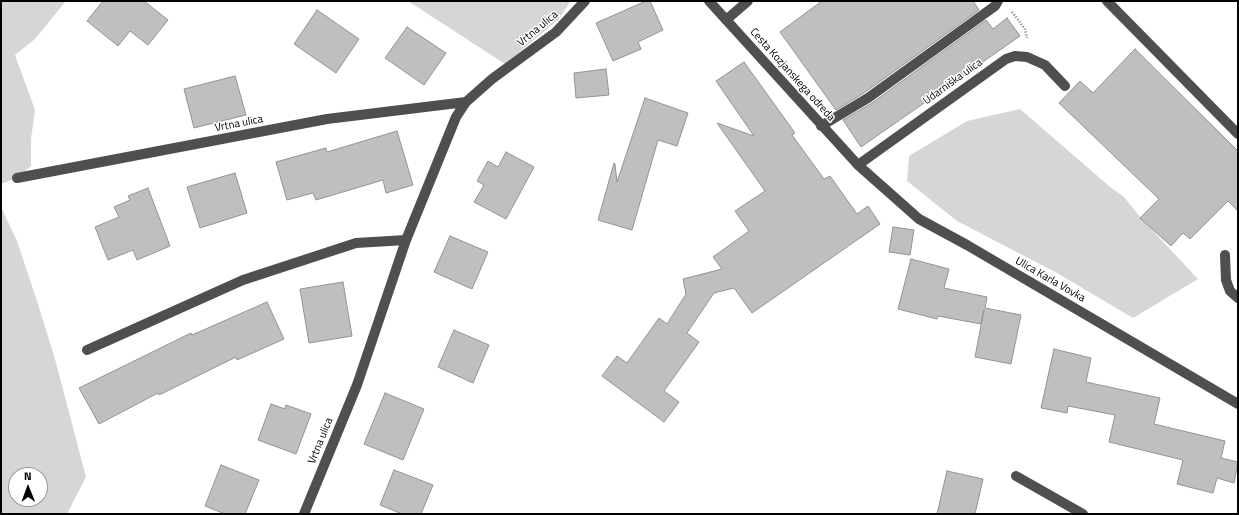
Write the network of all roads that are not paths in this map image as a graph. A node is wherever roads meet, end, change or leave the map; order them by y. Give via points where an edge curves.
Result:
1 (585, 1) edge
2 (709, 1) edge
3 (748, 1) edge
4 (998, 1) edge
5 (1107, 1) edge
6 (726, 20) junction
7 (1065, 86) dead end
8 (466, 102) junction
9 (821, 126) junction
10 (1238, 134) edge
11 (858, 165) junction
12 (17, 178) dead end
13 (406, 240) junction
14 (1224, 255) dead end
15 (1238, 298) edge
16 (87, 350) dead end
17 (1238, 404) edge
18 (1016, 476) dead end
19 (304, 514) edge
20 (1083, 514) edge

1 - 8 street, Vrtna ulica via 556,32 492,79
2 - 6 street, Cesta Kozjanskega odreda
3 - 6 street
4 - 9 street via 995,6 868,98
5 - 10 street
6 - 9 street, Cesta Kozjanskega odreda
7 - 11 street, Udarniška ulica via 1045,65 1027,57 1015,56 1006,59
8 - 12 street, Vrtna ulica via 327,119
8 - 13 street, Vrtna ulica via 456,117
9 - 11 street, Cesta Kozjanskega odreda
11 - 17 street, Ulica Karla Vovka via 919,219
13 - 16 street via 356,243 243,280
13 - 19 street, Vrtna ulica via 357,385
14 - 15 street via 1226,280 1230,291
18 - 20 street

